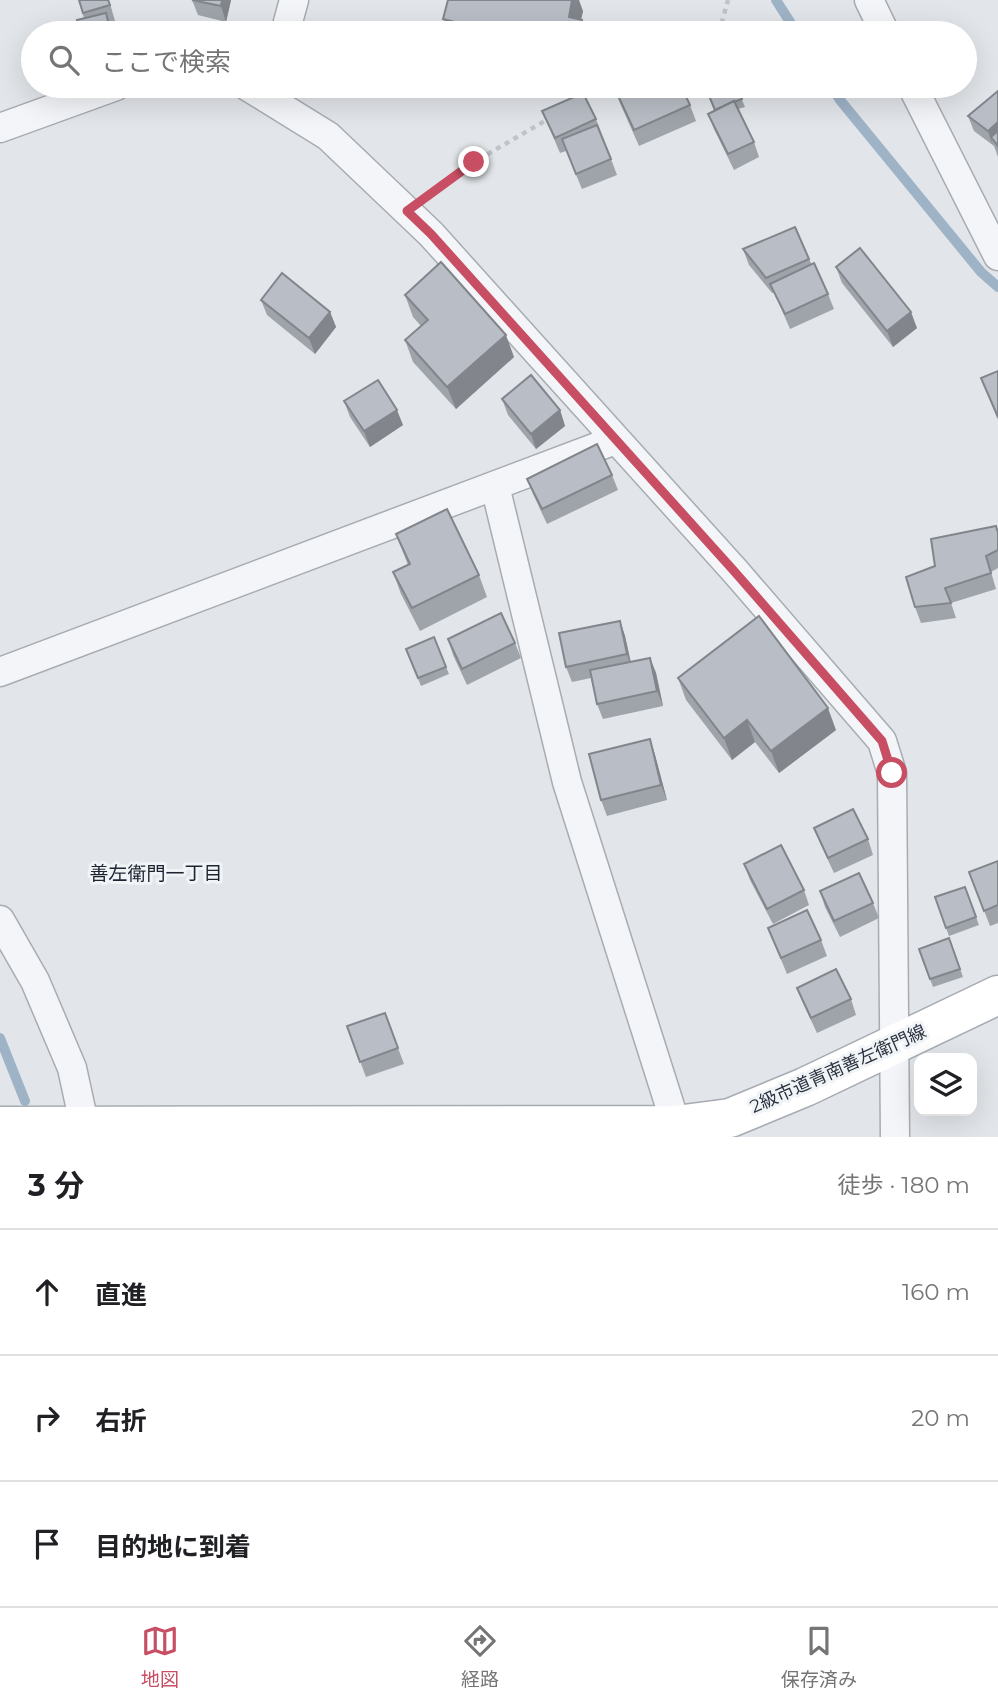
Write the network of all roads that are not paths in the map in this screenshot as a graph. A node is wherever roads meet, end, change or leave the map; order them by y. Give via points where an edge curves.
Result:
1 (293, 0) edge
2 (869, 0) edge
3 (288, 21) edge
4 (879, 21) edge
5 (83, 98) edge
6 (273, 98) edge
7 (918, 98) edge
8 (0, 128) edge
9 (998, 256) edge
10 (615, 440) junction
11 (495, 486) junction
12 (0, 672) edge
13 (0, 920) edge
14 (998, 995) edge
15 (894, 1044) junction
16 (677, 1125) junction
17 (0, 1126) edge
18 (86, 1131) edge
19 (895, 1137) edge

1 - 3 street
2 - 4 street
5 - 8 street
6 - 10 street via 328,136 407,211
7 - 9 street
10 - 11 street
10 - 15 street via 882,741 892,773
11 - 12 street
11 - 16 street via 567,782
13 - 18 street via 35,981 72,1068
14 - 15 street, 2級市道青南善左衛門線
15 - 16 street, 2級市道青南善左衛門線 via 730,1118
15 - 19 street
16 - 18 street, 2級市道青南善左衛門線
17 - 18 street, 2級市道青南善左衛門線

